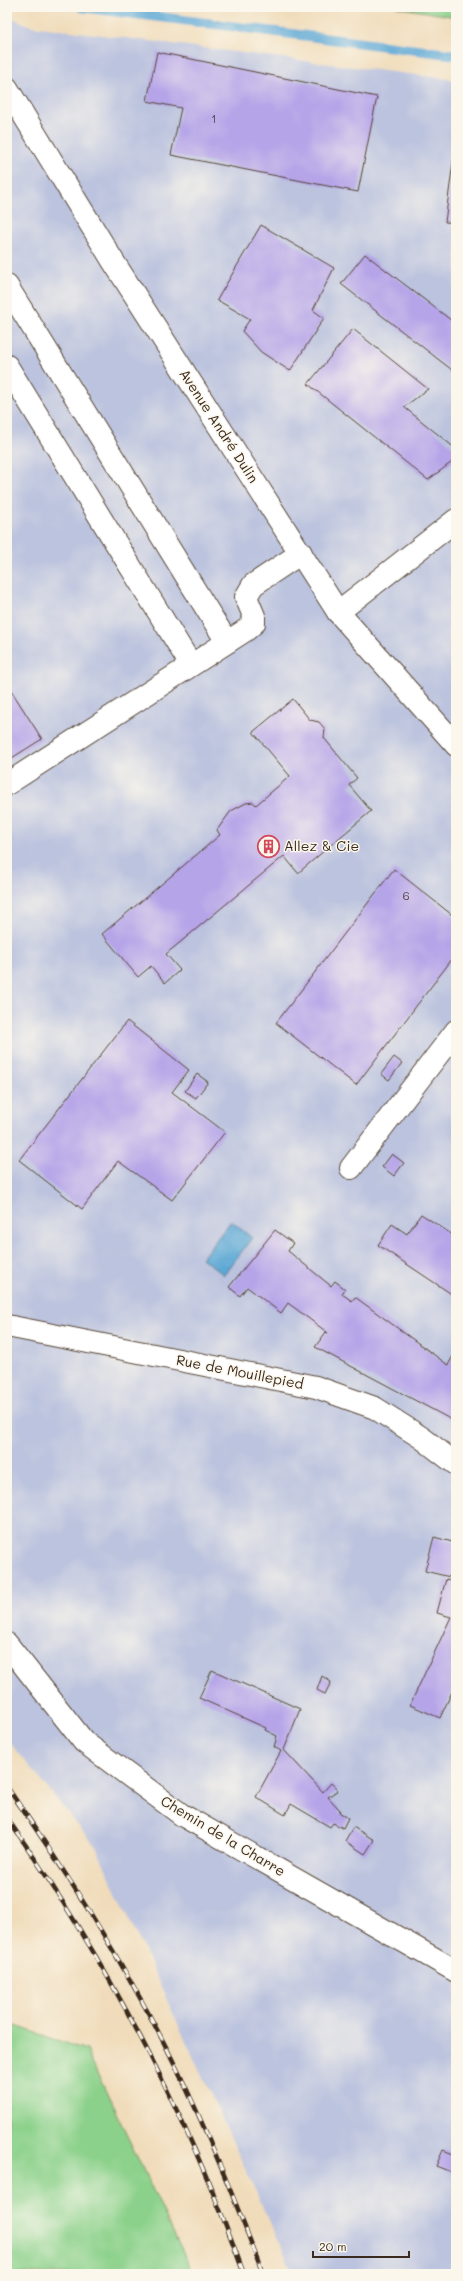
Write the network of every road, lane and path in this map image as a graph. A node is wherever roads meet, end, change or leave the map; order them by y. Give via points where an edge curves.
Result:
1 (449, 7) edge
2 (456, 8) edge
3 (7, 88) edge
4 (7, 286) edge
5 (7, 366) edge
6 (456, 520) edge
7 (301, 553) junction
8 (338, 612) junction
9 (227, 642) junction
10 (192, 665) junction
11 (456, 745) edge
12 (7, 784) edge
13 (456, 1031) edge
14 (351, 1168) dead end
15 (7, 1326) edge
16 (456, 1464) edge
17 (7, 1644) edge
18 (456, 1971) edge

1 - 2 path
3 - 7 street, Avenue André Dulin via 113,261
4 - 9 street
5 - 10 street
6 - 8 street
7 - 8 street, Avenue André Dulin
7 - 9 street via 253,584 248,590 246,597 254,616 254,623
8 - 11 street, Avenue André Dulin
9 - 10 street
10 - 12 street
13 - 14 street
15 - 16 street, Rue de Mouillepied via 316,1387 375,1408 422,1438
17 - 18 street, Chemin de la Charre via 84,1742 176,1810

